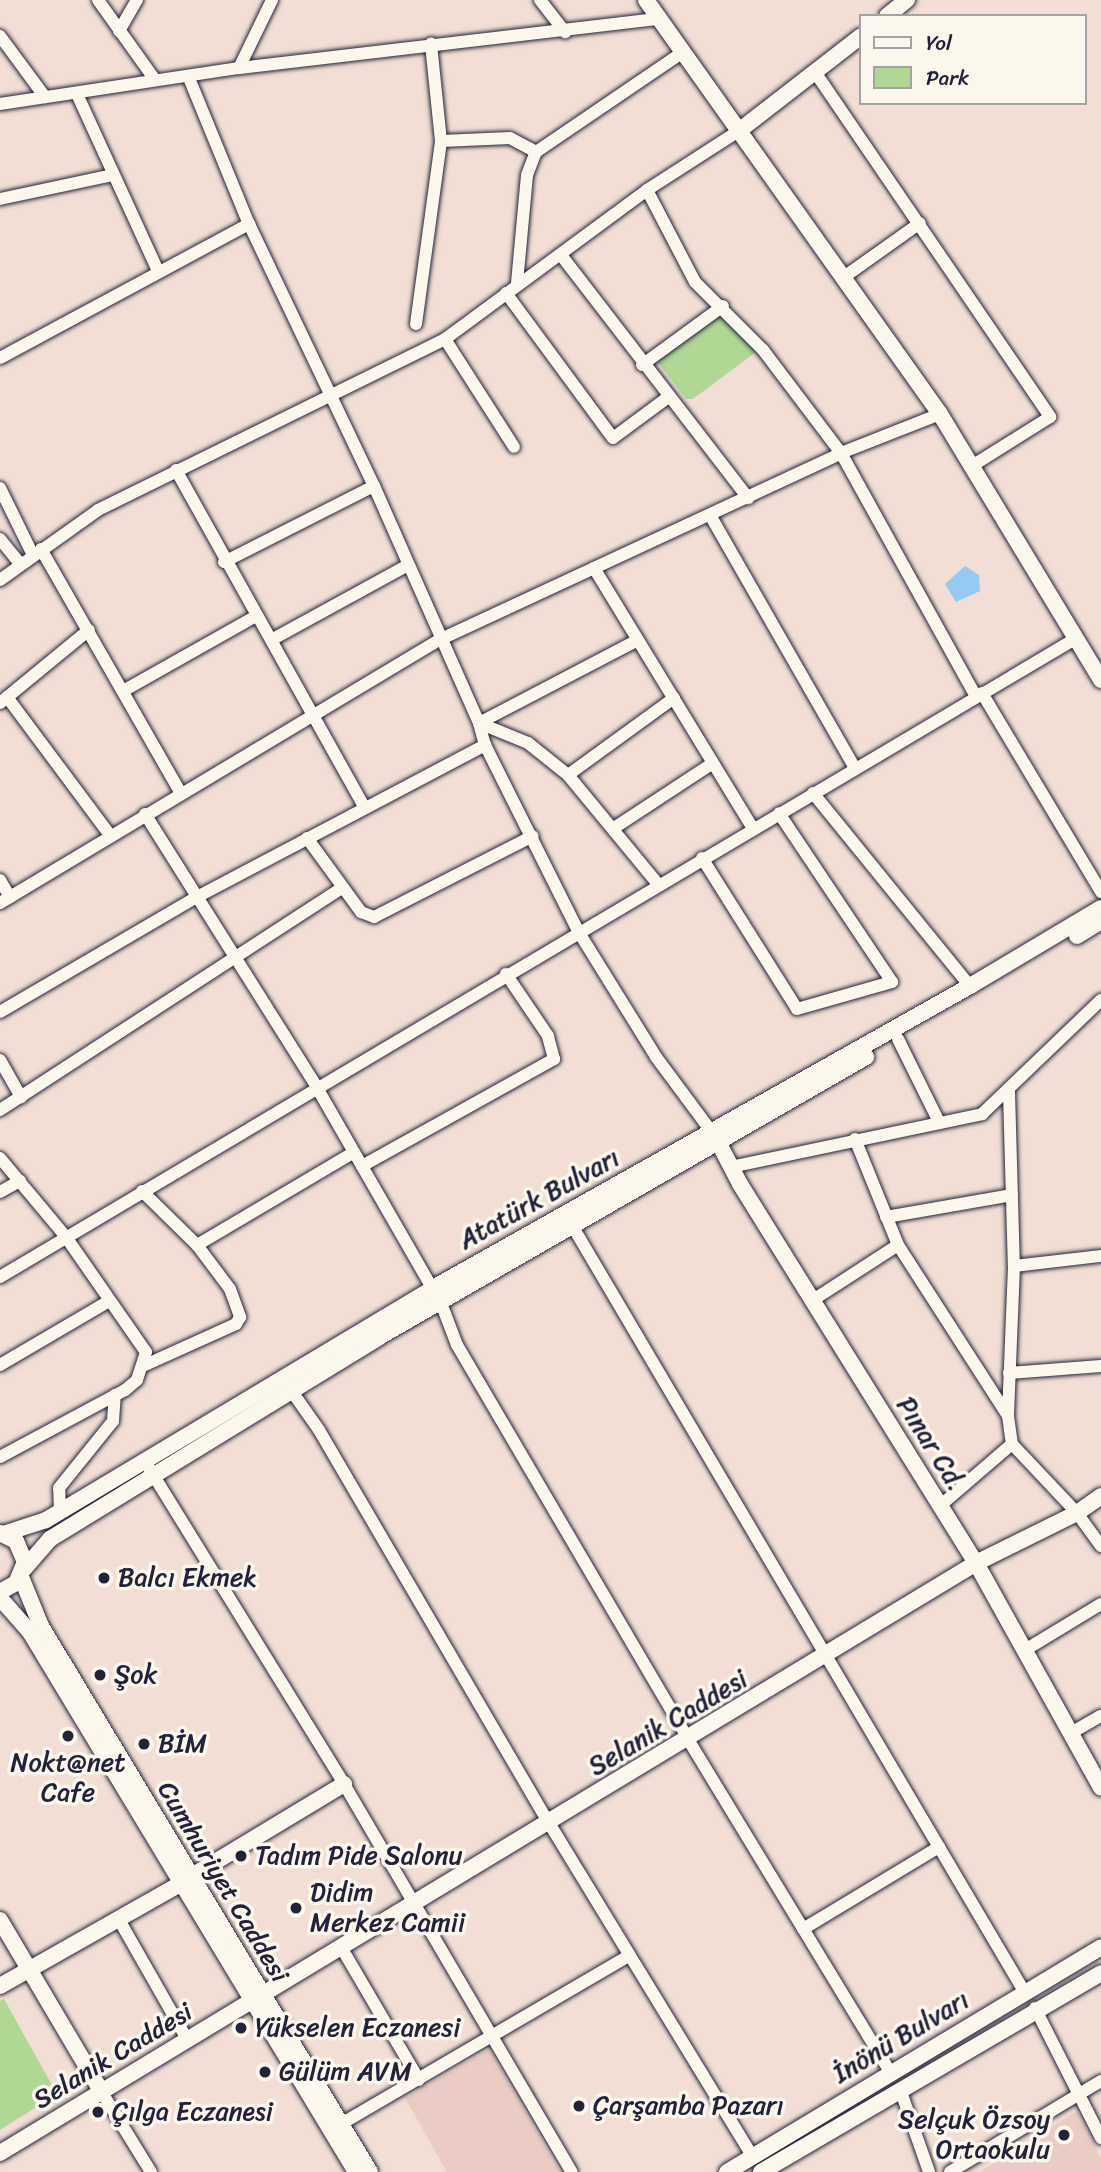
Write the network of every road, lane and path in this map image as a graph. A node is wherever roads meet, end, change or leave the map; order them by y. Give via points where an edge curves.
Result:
1 (98, 0) edge
2 (137, 0) edge
3 (272, 0) edge
4 (540, 0) edge
5 (646, 0) edge
6 (907, 0) edge
7 (890, 14) edge
8 (659, 19) junction
9 (119, 31) junction
10 (565, 32) junction
11 (0, 36) edge
12 (860, 37) edge
13 (431, 44) junction
14 (683, 52) junction
15 (239, 68) junction
16 (817, 75) junction
17 (189, 78) junction
18 (155, 80) junction
19 (77, 94) junction
20 (45, 97) junction
21 (0, 104) edge
22 (740, 130) junction
23 (441, 141) junction
24 (536, 152) junction
25 (113, 175) junction
26 (647, 190) junction
27 (0, 199) edge
28 (920, 223) junction
29 (249, 224) junction
30 (561, 255) junction
31 (158, 271) junction
32 (844, 277) junction
33 (517, 283) junction
34 (506, 293) junction
35 (723, 306) junction
36 (416, 324) dead end
37 (445, 339) junction
38 (0, 358) edge
39 (642, 365) junction
40 (331, 391) junction
41 (667, 398) junction
42 (940, 414) junction
43 (514, 447) dead end
44 (841, 453) junction
45 (972, 466) junction
46 (176, 470) junction
47 (374, 486) junction
48 (0, 488) edge
49 (748, 498) junction
50 (710, 515) junction
51 (0, 539) edge
52 (37, 552) junction
53 (224, 562) junction
54 (20, 565) junction
55 (408, 565) junction
56 (594, 568) junction
57 (0, 580) edge
58 (256, 616) junction
59 (89, 630) junction
60 (273, 639) junction
61 (1075, 639) junction
62 (439, 640) junction
63 (638, 640) junction
64 (1101, 680) edge
65 (123, 691) junction
66 (979, 695) junction
67 (674, 698) junction
68 (4, 700) edge
69 (312, 718) junction
70 (479, 723) junction
71 (485, 745) junction
72 (713, 762) junction
73 (855, 768) junction
74 (568, 775) junction
75 (180, 792) junction
76 (813, 793) junction
77 (365, 808) junction
78 (779, 813) junction
79 (145, 814) junction
80 (614, 828) junction
81 (753, 828) junction
82 (110, 835) junction
83 (533, 836) junction
84 (307, 838) junction
85 (702, 858) junction
86 (0, 880) edge
87 (658, 884) junction
88 (342, 888) junction
89 (1101, 892) edge
90 (197, 897) junction
91 (5, 900) edge
92 (1101, 908) edge
93 (1101, 921) edge
94 (578, 931) junction
95 (237, 961) junction
96 (506, 974) junction
97 (970, 986) junction
98 (1101, 1000) edge
99 (0, 1012) edge
100 (898, 1039) junction
101 (0, 1060) edge
102 (316, 1086) junction
103 (1009, 1092) junction
104 (21, 1097) junction
105 (0, 1110) edge
106 (939, 1122) junction
107 (716, 1136) junction
108 (855, 1139) junction
109 (354, 1152) junction
110 (0, 1158) edge
111 (362, 1166) junction
112 (731, 1167) junction
113 (20, 1181) junction
114 (142, 1191) junction
115 (0, 1192) edge
116 (1012, 1195) junction
117 (886, 1217) junction
118 (573, 1227) junction
119 (66, 1237) junction
120 (197, 1245) junction
121 (898, 1245) junction
122 (1101, 1259) edge
123 (1014, 1266) junction
124 (0, 1277) edge
125 (433, 1288) junction
126 (813, 1300) junction
127 (109, 1301) junction
128 (441, 1303) junction
129 (0, 1365) edge
130 (145, 1365) junction
131 (1101, 1366) edge
132 (1009, 1373) junction
133 (293, 1393) junction
134 (115, 1395) junction
135 (1008, 1416) junction
136 (1012, 1444) junction
137 (0, 1457) edge
138 (145, 1461) junction
139 (154, 1476) junction
140 (1101, 1496) edge
141 (941, 1505) junction
142 (60, 1512) junction
143 (1077, 1513) junction
144 (2, 1533) edge
145 (1101, 1546) edge
146 (976, 1563) junction
147 (23, 1573) junction
148 (0, 1592) edge
149 (0, 1598) edge
150 (1101, 1604) edge
151 (1025, 1650) junction
152 (828, 1655) junction
153 (1101, 1716) edge
154 (1071, 1733) junction
155 (689, 1741) junction
156 (344, 1784) junction
157 (1101, 1788) edge
158 (549, 1823) junction
159 (940, 1847) junction
160 (185, 1880) junction
161 (415, 1903) junction
162 (117, 1918) junction
163 (0, 1920) edge
164 (803, 1929) junction
165 (341, 1947) junction
166 (1101, 1947) edge
167 (629, 1956) junction
168 (29, 1968) junction
169 (1101, 1973) edge
170 (0, 1986) edge
171 (1024, 1992) junction
172 (257, 1998) junction
173 (1035, 2008) junction
174 (495, 2036) junction
175 (187, 2039) junction
176 (890, 2072) junction
177 (419, 2080) junction
178 (1101, 2081) edge
179 (900, 2089) junction
180 (101, 2091) junction
181 (1078, 2094) junction
182 (341, 2124) junction
183 (1101, 2138) edge
184 (0, 2153) edge
185 (756, 2167) edge
186 (151, 2172) edge
187 (356, 2172) edge
188 (370, 2172) edge
189 (572, 2172) edge
190 (727, 2172) edge
191 (929, 2172) edge
192 (950, 2172) edge

1 - 9 street
2 - 9 street
3 - 15 street
4 - 10 street
5 - 8 main road
6 - 7 main road
8 - 10 street
8 - 14 main road
9 - 18 street
10 - 13 street
11 - 20 street
12 - 16 main road
13 - 15 street
13 - 23 street
14 - 22 main road
14 - 24 street
15 - 17 street
16 - 22 main road
16 - 28 street
17 - 18 street
17 - 29 street
18 - 19 street
19 - 20 street
19 - 25 street
20 - 21 street
22 - 26 street
22 - 32 main road
23 - 24 street via 510,138
23 - 36 street
24 - 33 street via 527,175
25 - 27 street
25 - 31 street
26 - 30 street
26 - 35 street via 695,282
28 - 32 street
28 - 45 street via 1050,417
29 - 31 street
29 - 40 street
30 - 33 street
30 - 39 street
31 - 38 street
32 - 42 main road
33 - 34 street
34 - 37 street
34 - 41 street via 613,438
35 - 39 street
35 - 44 street
37 - 40 street
37 - 43 street
39 - 41 street
40 - 46 street
40 - 47 street
41 - 49 street
42 - 44 street
42 - 45 main road
44 - 49 street
44 - 66 street
45 - 61 main road
46 - 52 street via 98,510
46 - 53 street
47 - 53 street
47 - 55 street
48 - 52 street
49 - 50 street
50 - 56 street
50 - 73 street
51 - 54 street
52 - 54 street
52 - 59 street
53 - 58 street
54 - 57 street
55 - 60 street
55 - 62 street
56 - 62 street
56 - 63 street
58 - 60 street
58 - 65 street
59 - 65 street
59 - 68 street
60 - 69 street
61 - 64 main road
61 - 66 street
62 - 69 street
62 - 70 street
63 - 67 street
63 - 70 street
65 - 75 street
66 - 73 street
66 - 89 street
67 - 72 street
67 - 74 street
68 - 82 street
69 - 75 street
69 - 77 street
70 - 71 street
70 - 74 street via 528,743
71 - 77 street
71 - 83 street
72 - 80 street
72 - 81 street
73 - 76 street
74 - 80 street
75 - 79 street
76 - 78 street
76 - 97 street
77 - 84 street
78 - 81 street
78 - 85 street via 892,982 797,1010
79 - 82 street
79 - 90 street
80 - 87 street
81 - 85 street
82 - 91 street
83 - 88 street via 374,917 360,912
83 - 94 street
84 - 88 street
84 - 90 street
85 - 87 street
86 - 91 street
87 - 94 street
88 - 95 street
90 - 95 street
90 - 99 street
92 - 97 main road, Atatürk Bulvarı
93 - 100 main road, Atatürk Bulvarı
94 - 96 street
94 - 107 street via 656,1058
95 - 102 street
95 - 104 street
96 - 102 street
96 - 111 street via 548,1036 554,1059
97 - 107 main road, Atatürk Bulvarı
98 - 103 street via 1034,1060
100 - 106 street
100 - 107 main road, Atatürk Bulvarı
101 - 104 street
102 - 109 street
102 - 114 street
103 - 106 street via 982,1114
103 - 116 street
104 - 105 street
106 - 108 street
107 - 112 main road, Pınar Cd.
107 - 118 main road, Atatürk Bulvarı
107 - 125 main road, Atatürk Bulvarı
108 - 112 street
108 - 117 street
109 - 111 street
109 - 120 street
110 - 113 street
111 - 125 street
112 - 126 main road, Pınar Cd.
113 - 115 street
113 - 119 street
114 - 119 street
114 - 120 street
116 - 117 street
116 - 123 street
117 - 121 street
118 - 128 main road, Atatürk Bulvarı
118 - 152 street
119 - 124 street
119 - 127 street
120 - 130 street via 230,1289 240,1317 236,1324
121 - 126 street
121 - 135 street
122 - 123 street
123 - 132 street
125 - 128 street
125 - 138 main road, Atatürk Bulvarı
126 - 141 main road, Pınar Cd.
127 - 129 street
127 - 130 street via 146,1352
128 - 133 main road, Atatürk Bulvarı
128 - 155 street via 457,1345
130 - 134 street via 137,1380
131 - 132 street
132 - 135 street
133 - 139 main road, Atatürk Bulvarı
133 - 158 street
134 - 137 street
134 - 142 street via 113,1421 59,1488
135 - 136 street
136 - 141 street
136 - 143 street
138 - 139 street
138 - 142 main road, Atatürk Bulvarı
139 - 147 main road, Atatürk Bulvarı via 50,1539
139 - 156 street
140 - 143 main road, Selanik Caddesi
141 - 146 main road, Pınar Cd.
142 - 144 main road, Atatürk Bulvarı
143 - 145 street
143 - 146 main road, Selanik Caddesi
144 - 147 main road, Cumhuriyet Caddesi via 21,1547
146 - 151 main road, Pınar Cd.
146 - 152 main road, Selanik Caddesi
147 - 148 main road, Atatürk Bulvarı
147 - 160 main road, Cumhuriyet Caddesi via 41,1626
149 - 160 main road, Cumhuriyet Caddesi via 30,1632
150 - 151 street
151 - 154 main road, Pınar Cd.
152 - 155 main road, Selanik Caddesi
152 - 159 street
153 - 154 street
154 - 157 main road, Pınar Cd.
155 - 158 main road, Selanik Caddesi
155 - 164 street
156 - 160 main road
156 - 161 street
158 - 161 main road, Selanik Caddesi
158 - 167 street
159 - 164 street
159 - 171 street
160 - 162 main road
160 - 172 main road, Cumhuriyet Caddesi
161 - 165 main road, Selanik Caddesi
161 - 174 street
162 - 168 main road
162 - 175 street
163 - 168 main road
164 - 176 street
165 - 172 main road, Selanik Caddesi
165 - 177 street
166 - 171 main road, İnönü Bulvarı
167 - 174 street
167 - 185 street
168 - 170 main road
168 - 180 main road
169 - 173 main road, İnönü Bulvarı
171 - 176 main road, İnönü Bulvarı
172 - 175 main road, Selanik Caddesi
172 - 182 main road, Cumhuriyet Caddesi
172 - 187 main road, Cumhuriyet Caddesi
173 - 179 main road, İnönü Bulvarı
173 - 181 street
174 - 177 street
174 - 189 street
175 - 180 main road, Selanik Caddesi
176 - 179 main road
176 - 185 main road, İnönü Bulvarı
177 - 182 street
178 - 181 street
179 - 185 main road, İnönü Bulvarı
179 - 191 street
180 - 184 main road, Selanik Caddesi
180 - 186 street
181 - 183 street
181 - 192 street
182 - 188 main road, Cumhuriyet Caddesi
185 - 190 main road, İnönü Bulvarı

